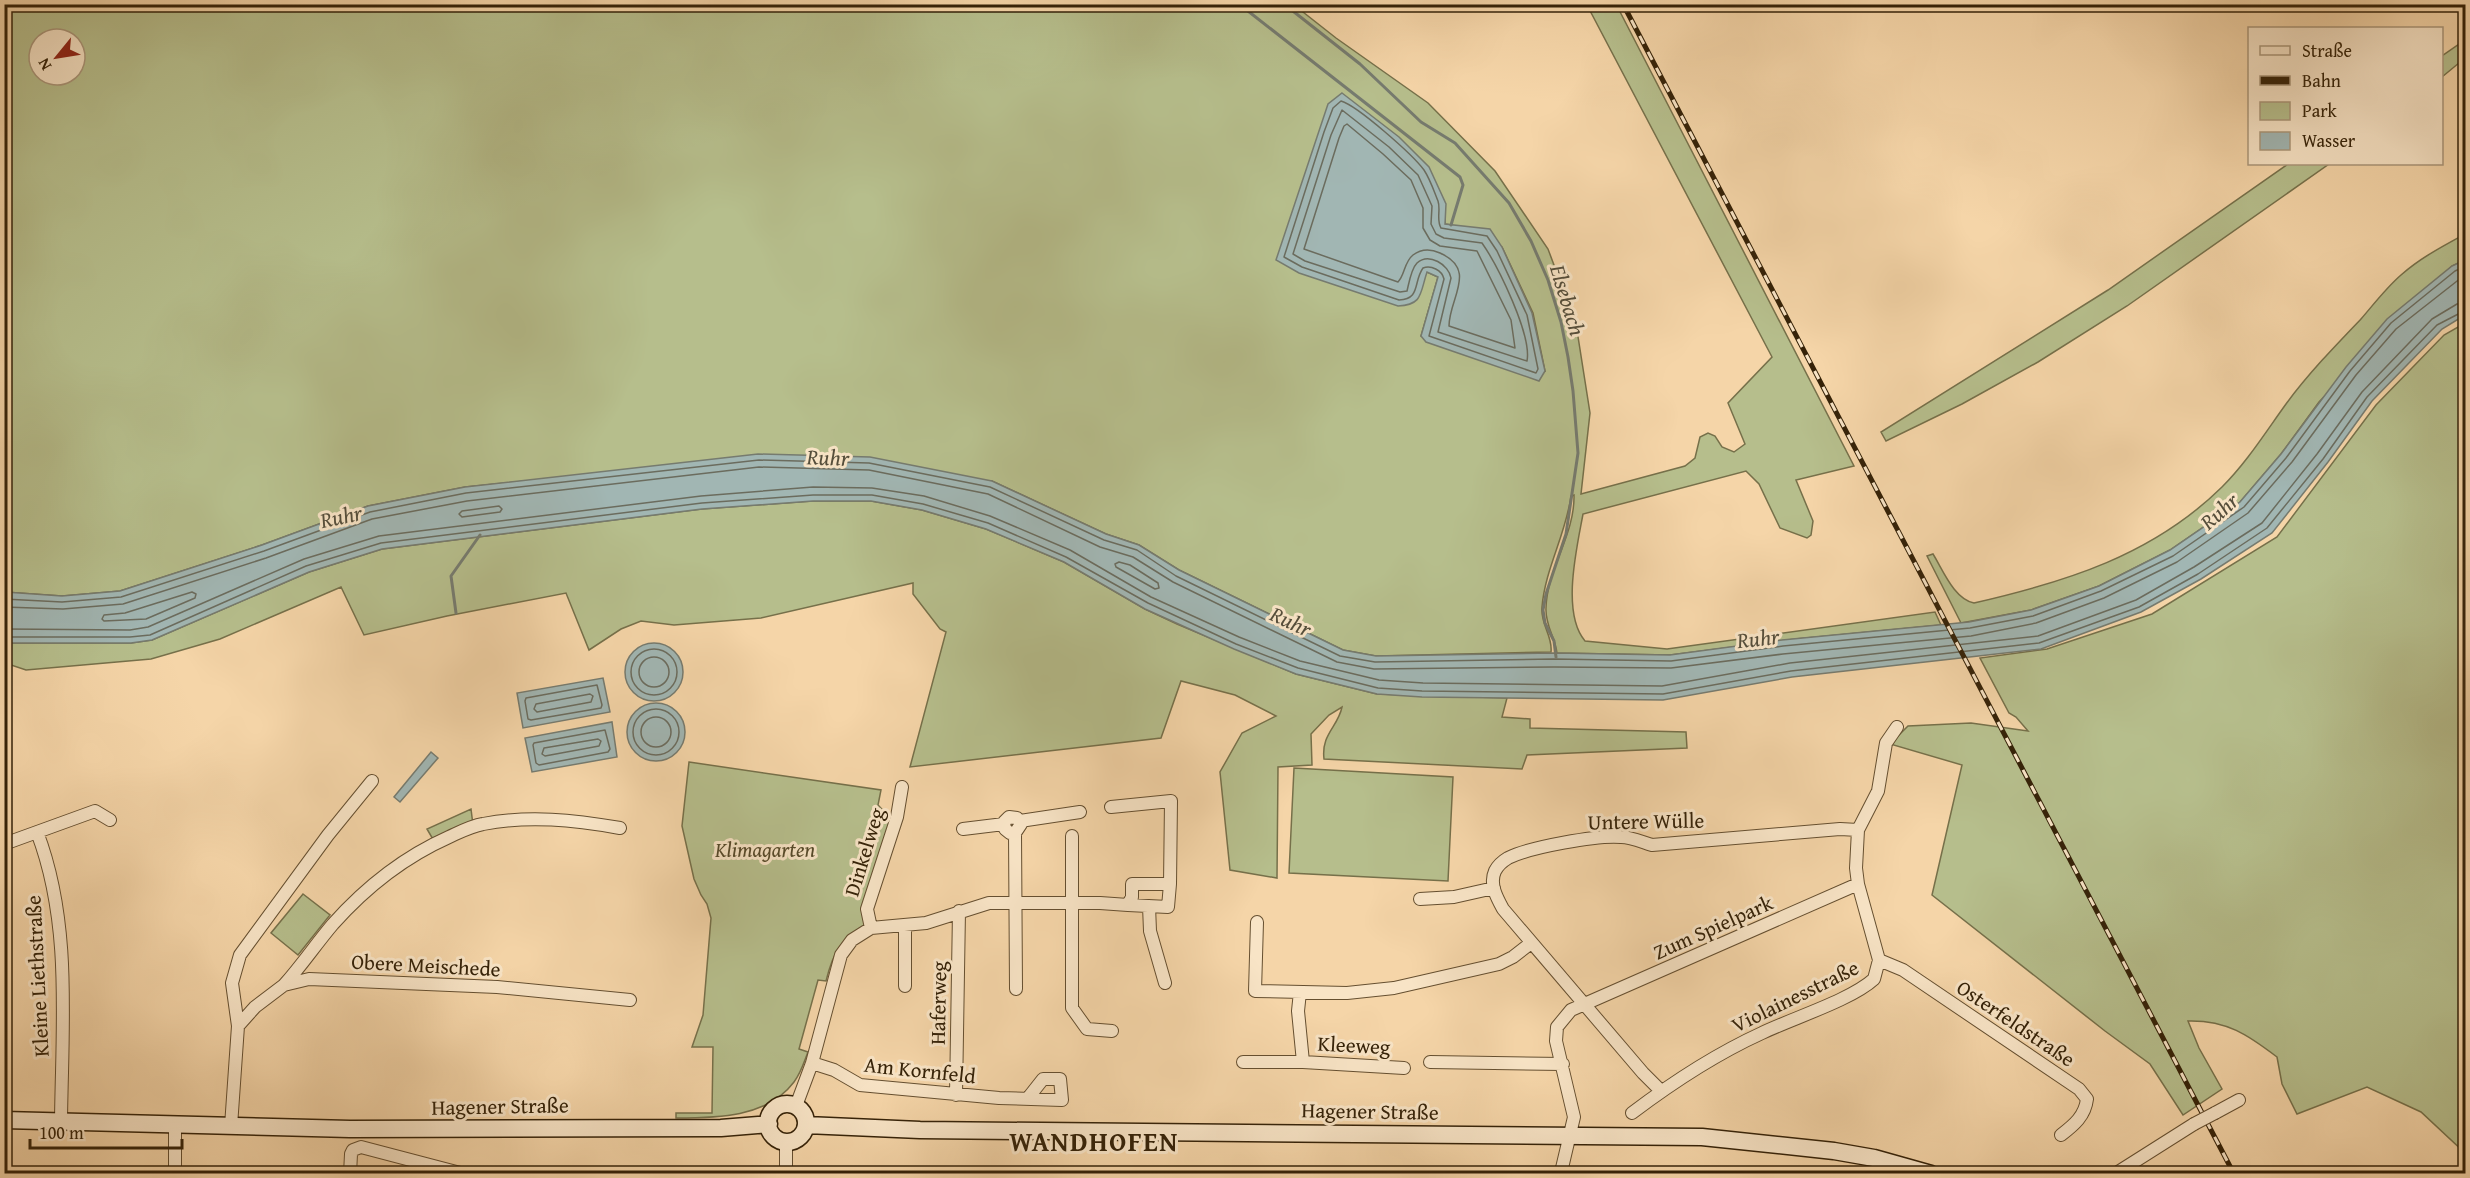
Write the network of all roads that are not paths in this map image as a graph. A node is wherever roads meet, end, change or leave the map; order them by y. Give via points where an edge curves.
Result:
1 (1897, 727) dead end
2 (372, 781) dead end
3 (902, 787) dead end
4 (1111, 807) dead end
5 (1080, 812) dead end
6 (110, 820) dead end
7 (1018, 827) junction
8 (620, 828) dead end
9 (963, 829) dead end
10 (1858, 830) junction
11 (38, 835) junction
12 (1071, 836) dead end
13 (4, 844) edge
14 (1170, 884) junction
15 (1858, 884) junction
16 (1494, 888) junction
17 (1420, 899) dead end
18 (1016, 902) junction
19 (1071, 904) junction
20 (1128, 905) junction
21 (1149, 906) junction
22 (959, 911) junction
23 (1257, 922) dead end
24 (905, 926) junction
25 (871, 928) junction
26 (1531, 943) junction
27 (1879, 960) junction
28 (1166, 983) dead end
29 (284, 985) junction
30 (905, 986) dead end
31 (1016, 989) dead end
32 (1300, 992) junction
33 (630, 1000) dead end
34 (1584, 1006) junction
35 (238, 1026) junction
36 (1112, 1031) dead end
37 (1243, 1062) dead end
38 (1303, 1062) junction
39 (1430, 1062) dead end
40 (812, 1063) junction
41 (1563, 1064) junction
42 (1404, 1068) dead end
43 (1661, 1091) junction
44 (956, 1095) junction
45 (1028, 1098) dead end
46 (2239, 1100) dead end
47 (796, 1106) junction
48 (1632, 1113) dead end
49 (4, 1120) edge
50 (61, 1121) junction
51 (176, 1123) junction
52 (769, 1124) junction
53 (806, 1125) junction
54 (231, 1126) junction
55 (1571, 1136) junction
56 (2061, 1136) dead end
57 (786, 1141) junction
58 (175, 1173) edge
59 (350, 1173) edge
60 (464, 1173) edge
61 (786, 1173) edge
62 (1558, 1173) edge
63 (1930, 1173) edge
64 (2115, 1173) edge

1 - 10 street, Violainesstraße via 1886,742 1878,791
2 - 35 street via 240,955 232,982
3 - 25 street, Dinkelweg via 892,835 867,909
4 - 14 street via 1171,801
5 - 7 street
6 - 11 street via 95,811
7 - 9 street via 1011,816 1004,824
7 - 18 street
8 - 29 street via 541,818 475,826 434,844 405,859 363,893
10 - 15 street, Violainesstraße
10 - 16 street, Untere Wülle via 1652,845 1622,837 1603,838 1507,858 1494,872
11 - 13 street
11 - 50 street, Kleine Liethstraße via 59,923
12 - 19 street
14 - 20 street via 1132,884
14 - 21 street via 1168,907
15 - 27 street, Violainesstraße
15 - 34 street, Zum Spielpark
16 - 17 street via 1454,897
16 - 26 street via 1503,909
18 - 19 street
18 - 22 street via 989,903
18 - 31 street
19 - 20 street
19 - 36 street via 1072,1008 1088,1029
20 - 21 street
21 - 28 street via 1150,931
22 - 24 street
22 - 44 street, Haferweg
23 - 32 street via 1255,991
24 - 25 street
24 - 30 street
25 - 40 street via 852,940 840,955
26 - 32 street via 1499,964 1394,988
26 - 34 street
27 - 43 street, Violainesstraße via 1870,983 1760,1034
27 - 56 street, Osterfeldstraße via 1903,970 2079,1089 2087,1099 2086,1108 2078,1122
29 - 33 street, Obere Meischede via 309,979 410,982
29 - 35 street, Obere Meischede
32 - 38 street, Kleeweg
34 - 41 street via 1571,1010 1557,1027 1556,1041
34 - 43 street
35 - 54 street
37 - 38 street, Kleeweg
38 - 42 street, Kleeweg
39 - 41 street
40 - 44 street, Am Kornfeld via 860,1085
40 - 47 street
41 - 55 street via 1574,1117
43 - 48 street, Violainesstraße
44 - 45 street, Am Kornfeld
46 - 64 street, bridge
47 - 52 main road via 788,1104 774,1110
47 - 53 main road via 804,1114
49 - 50 main road, Hagener Straße
50 - 51 main road, Hagener Straße
51 - 54 main road, Hagener Straße
51 - 58 street
52 - 54 main road, Hagener Straße via 721,1128 350,1130
52 - 57 main road via 772,1134
53 - 55 main road, Hagener Straße via 920,1130
53 - 57 main road via 797,1138
55 - 62 street
55 - 63 main road, Hagener Straße via 1702,1137 1795,1146 1874,1158
57 - 61 street
59 - 60 street via 353,1150 361,1147

